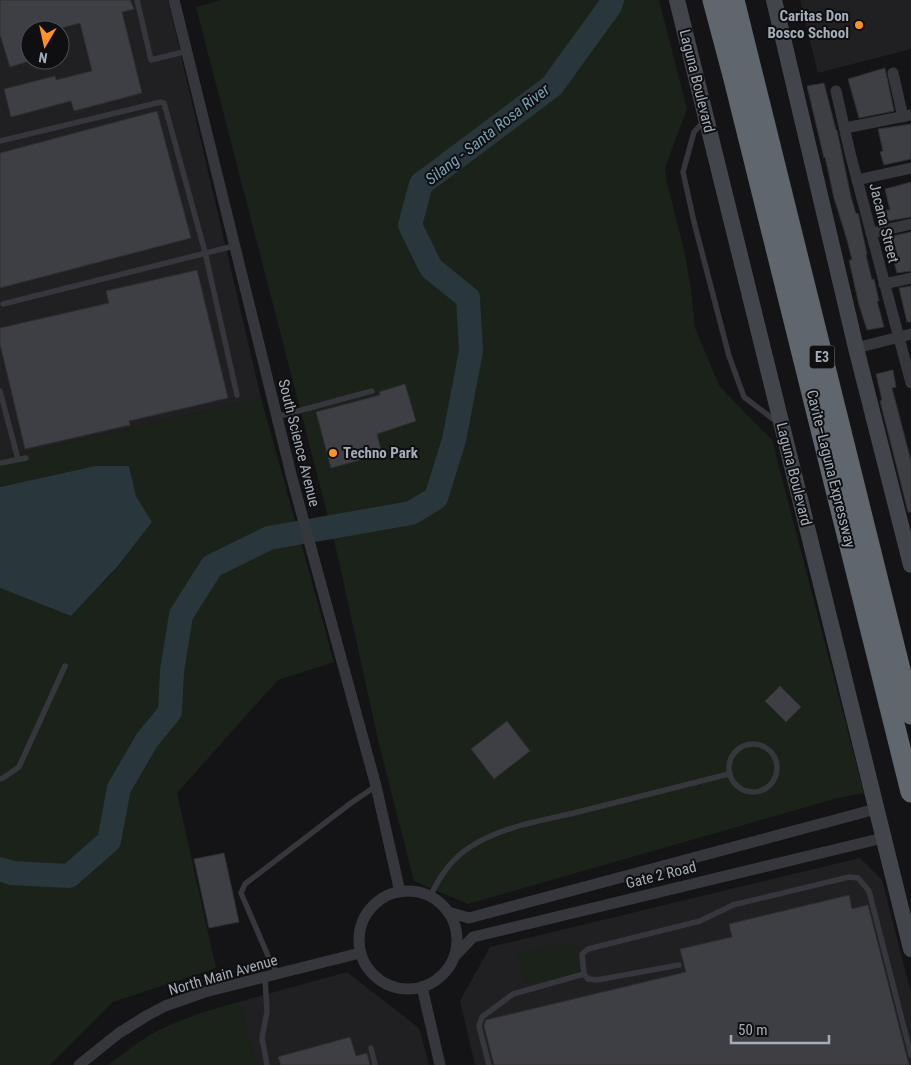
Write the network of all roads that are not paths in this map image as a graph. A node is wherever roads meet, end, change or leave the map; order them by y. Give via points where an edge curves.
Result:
1 (138, 0) edge
2 (174, 0) edge
3 (677, 0) edge
4 (713, 0) edge
5 (734, 0) edge
6 (774, 0) edge
7 (187, 51) junction
8 (892, 73) dead end
9 (836, 91) dead end
10 (907, 116) edge
11 (707, 118) junction
12 (845, 128) junction
13 (0, 141) edge
14 (911, 168) edge
15 (857, 180) junction
16 (911, 224) edge
17 (871, 233) junction
18 (234, 246) junction
19 (205, 252) junction
20 (911, 278) edge
21 (884, 284) junction
22 (3, 304) dead end
23 (911, 334) edge
24 (898, 337) junction
25 (856, 348) junction
26 (911, 383) edge
27 (0, 391) edge
28 (372, 391) dead end
29 (237, 395) dead end
30 (276, 417) junction
31 (782, 426) junction
32 (26, 458) dead end
33 (18, 459) junction
34 (0, 463) edge
35 (911, 565) edge
36 (867, 577) junction
37 (65, 666) dead end
38 (911, 714) edge
39 (729, 774) junction
40 (0, 778) edge
41 (376, 786) junction
42 (911, 792) edge
43 (876, 809) junction
44 (883, 838) junction
45 (400, 892) junction
46 (430, 897) junction
47 (448, 912) junction
48 (911, 949) edge
49 (360, 953) junction
50 (454, 957) junction
51 (679, 965) dead end
52 (278, 974) junction
53 (584, 974) junction
54 (265, 978) junction
55 (422, 987) junction
56 (371, 1048) dead end
57 (911, 1055) edge
58 (79, 1065) edge
59 (267, 1065) edge
60 (374, 1065) edge
61 (440, 1065) edge
62 (489, 1065) edge

1 - 7 lane via 151,60
2 - 7 street, South Science Avenue
3 - 11 main road, Laguna Boulevard
4 - 36 highway, Cavite–Laguna Expressway / E3
5 - 36 highway, Cavite–Laguna Expressway / E3
6 - 25 main road
7 - 18 street, South Science Avenue
8 - 10 street
9 - 12 street, Jacana Street
10 - 12 street
11 - 31 main road, Laguna Boulevard
11 - 31 lane via 694,132 683,172 694,222 729,356 744,397
12 - 15 street, Jacana Street
13 - 19 lane via 164,103
14 - 15 street
15 - 17 street, Jacana Street
16 - 17 street
17 - 21 street, Jacana Street
18 - 19 lane
18 - 30 street, South Science Avenue
19 - 22 lane
19 - 29 lane
20 - 21 street
21 - 24 street, Jacana Street
23 - 24 street
24 - 25 street
24 - 26 street, Jacana Street
25 - 35 main road
27 - 33 lane
28 - 30 lane
30 - 41 street, South Science Avenue
31 - 43 main road, Laguna Boulevard
32 - 33 lane
33 - 34 lane
36 - 38 highway, Cavite–Laguna Expressway / E3
36 - 42 highway, Cavite–Laguna Expressway / E3
37 - 40 lane via 19,767
39 - 39 lane via 741,789 760,792 775,780 776,760 760,745 746,745 739,748 730,760
39 - 46 lane via 494,835 458,856 441,876
41 - 45 street, South Science Avenue
41 - 52 lane via 245,884 242,893
43 - 44 main road, Laguna Boulevard
43 - 47 street, Gate 2 Road via 469,918
44 - 48 main road, Laguna Boulevard
44 - 50 street, Gate 2 Road via 473,937
45 - 46 street via 416,892
45 - 49 street via 386,896 369,910 360,931
46 - 47 street
47 - 50 street via 457,934
49 - 52 street, North Main Avenue
49 - 55 street via 372,974 384,983 407,989
50 - 55 street via 442,976
51 - 53 lane via 597,980
52 - 54 street, North Main Avenue
53 - 57 lane via 582,954 588,949 700,921 733,905 849,877 858,878 869,891
53 - 62 lane via 514,994 482,1017 479,1026
54 - 58 street, North Main Avenue via 205,992 165,1006 119,1033
54 - 59 lane via 267,1012 262,1038
55 - 61 street
56 - 60 lane

